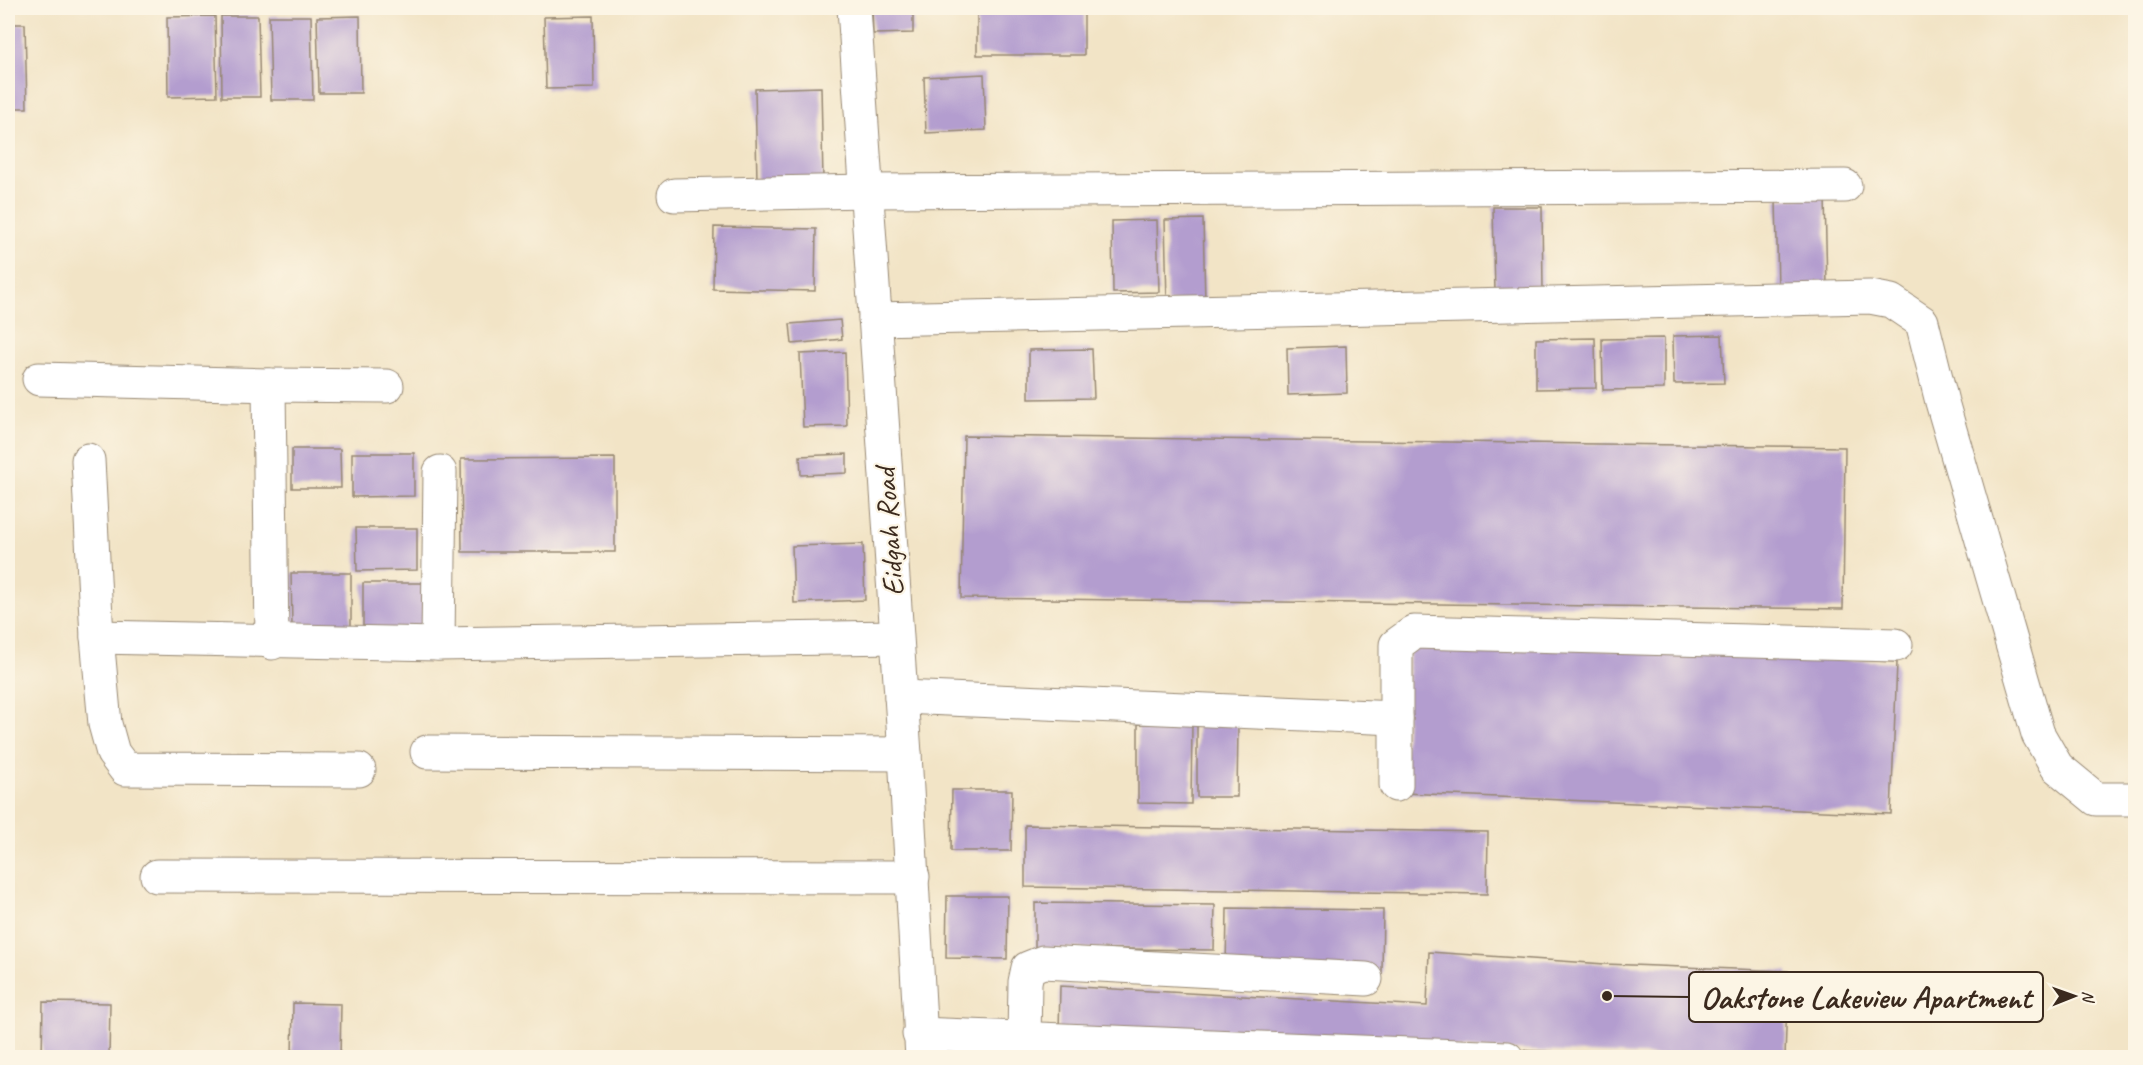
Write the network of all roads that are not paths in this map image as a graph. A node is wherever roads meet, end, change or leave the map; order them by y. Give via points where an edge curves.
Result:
1 (854, 8) edge
2 (1845, 186) dead end
3 (867, 191) junction
4 (674, 195) dead end
5 (875, 319) junction
6 (39, 379) dead end
7 (269, 386) junction
8 (387, 386) dead end
9 (88, 460) dead end
10 (440, 472) dead end
11 (97, 637) junction
12 (896, 637) junction
13 (272, 643) junction
14 (438, 644) junction
15 (1896, 645) dead end
16 (901, 697) junction
17 (1396, 718) junction
18 (427, 752) dead end
19 (905, 754) junction
20 (359, 770) dead end
21 (1396, 785) dead end
22 (2136, 799) edge
23 (157, 876) dead end
24 (913, 877) junction
25 (1366, 979) dead end
26 (1024, 1039) junction
27 (920, 1046) edge
28 (1507, 1058) edge

1 - 3 street, Eidgah Road
2 - 3 street
3 - 4 street
3 - 5 street, Eidgah Road
5 - 12 street, Eidgah Road
5 - 22 street via 1870,297 1892,301 1922,322 2038,734 2057,766 2096,799
6 - 7 street
7 - 8 street
7 - 13 street
9 - 11 street
10 - 14 street
11 - 13 street
11 - 20 street via 105,724 113,753 124,769
12 - 14 street
12 - 16 street, Eidgah Road
13 - 14 street
15 - 17 street via 1414,632 1396,645
16 - 17 street
16 - 19 street, Eidgah Road
17 - 21 street
18 - 19 street
19 - 24 street, Eidgah Road
23 - 24 street
24 - 27 street, Eidgah Road
25 - 26 street via 1043,962 1029,968 1025,982
26 - 27 street
26 - 28 street

